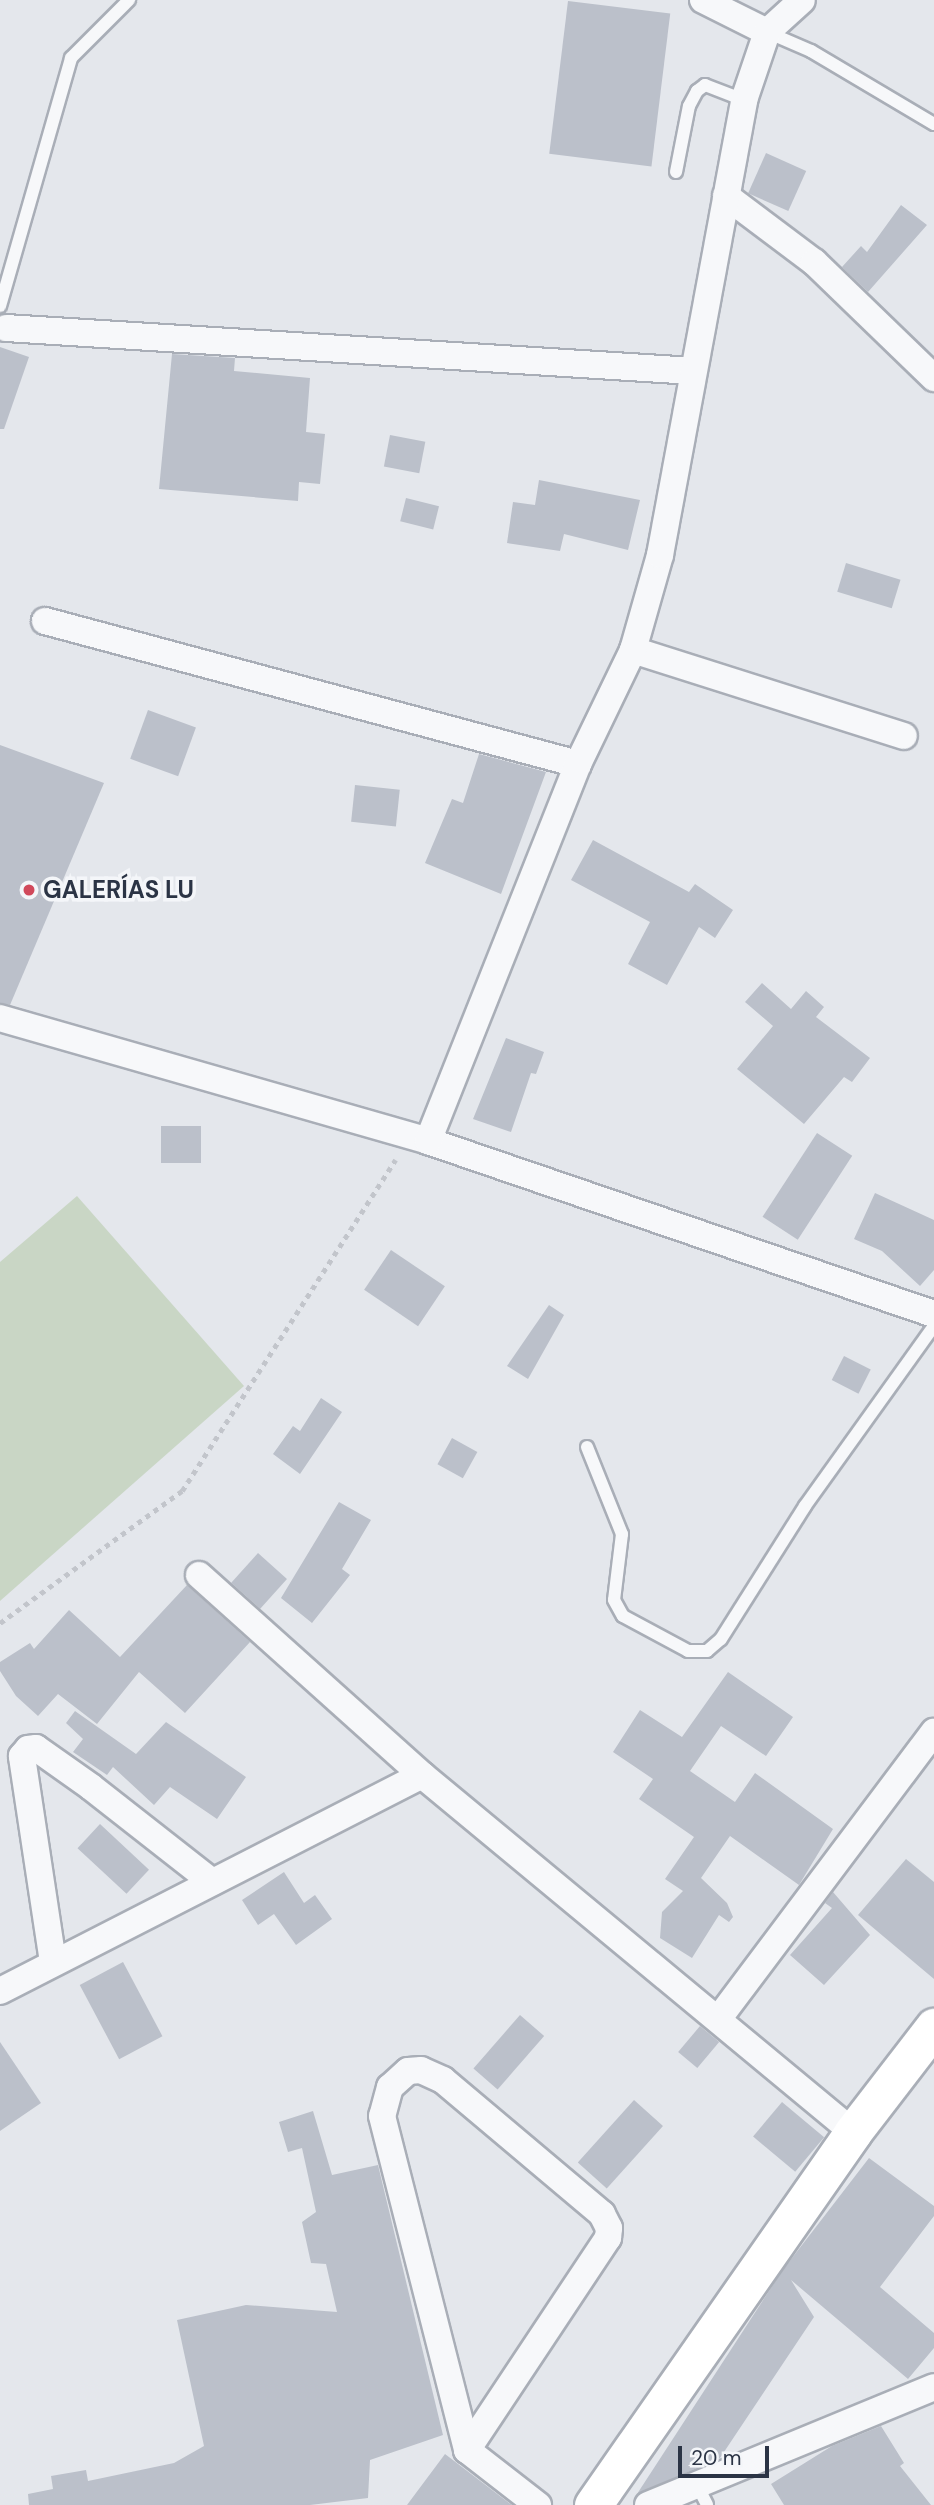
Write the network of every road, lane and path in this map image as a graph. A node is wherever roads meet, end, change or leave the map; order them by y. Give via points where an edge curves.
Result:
1 (129, 0) edge
2 (703, 0) edge
3 (802, 0) edge
4 (767, 32) junction
5 (744, 100) junction
6 (934, 124) edge
7 (676, 172) dead end
8 (726, 196) junction
9 (2, 319) edge
10 (693, 371) junction
11 (934, 378) edge
12 (45, 621) dead end
13 (633, 650) junction
14 (904, 736) dead end
15 (578, 764) junction
16 (0, 1018) edge
17 (419, 1139) junction
18 (934, 1314) edge
19 (934, 1326) edge
20 (587, 1447) dead end
21 (199, 1575) dead end
22 (0, 1623) edge
23 (934, 1732) edge
24 (422, 1775) junction
25 (212, 1882) junction
26 (53, 1962) junction
27 (0, 1991) edge
28 (719, 2018) junction
29 (934, 2027) edge
30 (853, 2132) junction
31 (934, 2388) edge
32 (467, 2450) junction
33 (702, 2496) edge
34 (538, 2505) edge
35 (593, 2505) edge
36 (648, 2505) edge

1 - 9 lane via 71,58
2 - 4 street
3 - 4 street
4 - 5 street
4 - 6 lane via 811,51
5 - 7 lane via 705,85 697,91 689,106
5 - 8 street
8 - 10 street
8 - 11 street via 814,262
9 - 10 street
10 - 13 street via 660,555
12 - 15 street
13 - 14 street
13 - 15 street
15 - 17 street
16 - 17 street
17 - 18 street
17 - 22 path via 182,1491
19 - 20 lane via 805,1506 721,1639 707,1651 688,1651 623,1616 614,1600 622,1534
21 - 24 street
23 - 28 street
24 - 25 street
24 - 28 street
25 - 26 street
25 - 26 street via 91,1787 36,1748 27,1749 22,1756
26 - 27 street
28 - 30 street
29 - 30 street
30 - 35 street
31 - 33 street
32 - 32 street via 382,2116 390,2087 408,2071 421,2070 443,2080 602,2214 609,2228 608,2238
32 - 34 street
33 - 36 street

